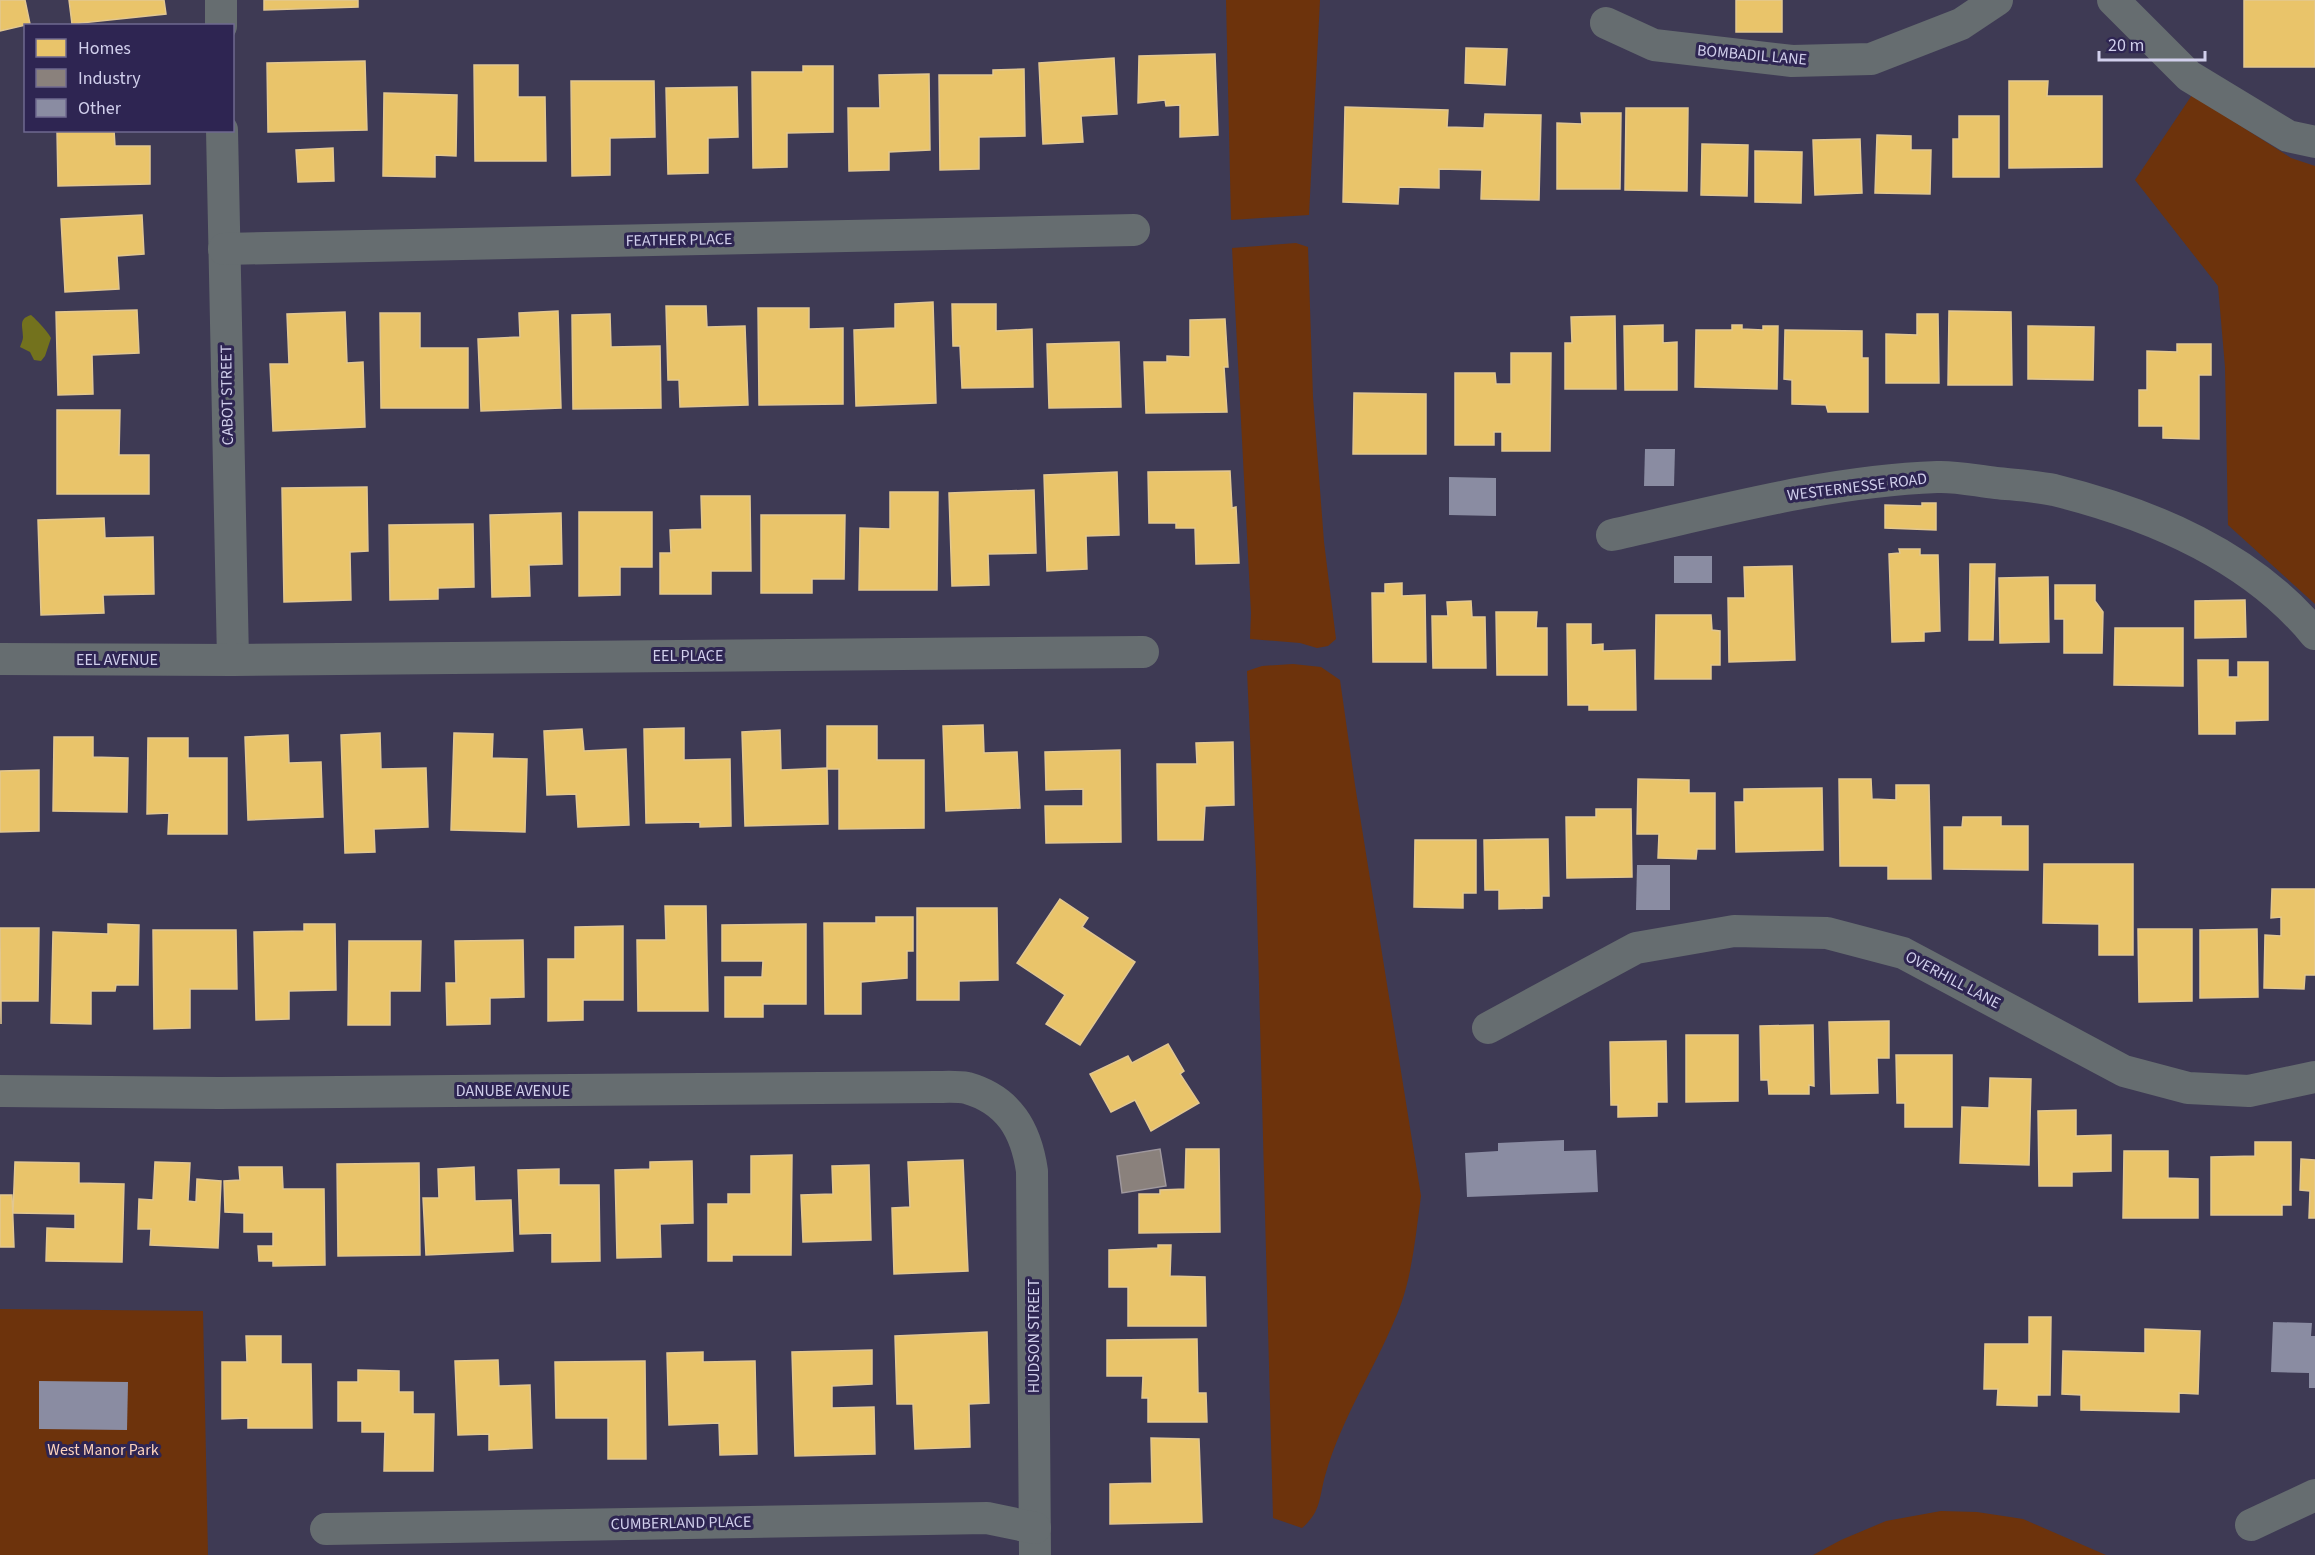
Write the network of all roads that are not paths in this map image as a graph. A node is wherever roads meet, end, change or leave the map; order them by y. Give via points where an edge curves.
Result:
1 (221, 0) edge
2 (1997, 0) edge
3 (2113, 0) edge
4 (1606, 23) dead end
5 (221, 24) edge
6 (222, 132) edge
7 (2315, 142) edge
8 (1134, 230) dead end
9 (224, 249) junction
10 (1612, 535) dead end
11 (2315, 634) edge
12 (1143, 652) dead end
13 (0, 659) edge
14 (233, 660) junction
15 (1488, 1028) dead end
16 (2315, 1077) edge
17 (0, 1091) edge
18 (1015, 1120) joint
19 (2315, 1495) edge
20 (2251, 1525) dead end
21 (326, 1529) dead end
22 (1035, 1542) edge

1 - 5 street
2 - 4 street, BOMBADIL LANE via 1961,24 1871,59 1792,61 1654,45
3 - 7 street via 2189,76 2288,136
6 - 9 street, CABOT STREET
8 - 9 street, FEATHER PLACE
9 - 14 street, CABOT STREET
10 - 11 street, WESTERNESSE ROAD via 1805,491 1883,480 1940,476 2052,490 2155,521 2235,562 2301,616
12 - 14 street, EEL PLACE
13 - 14 street, EEL AVENUE
15 - 16 street, OVERHILL LANE via 1636,948 1734,930 1827,933 1903,953 2124,1071 2188,1088 2249,1091
17 - 18 street, DANUBE AVENUE via 966,1088 988,1097
18 - 22 street, HUDSON STREET via 1029,1148 1032,1171
19 - 20 street
21 - 22 street, CUMBERLAND PLACE via 987,1518

